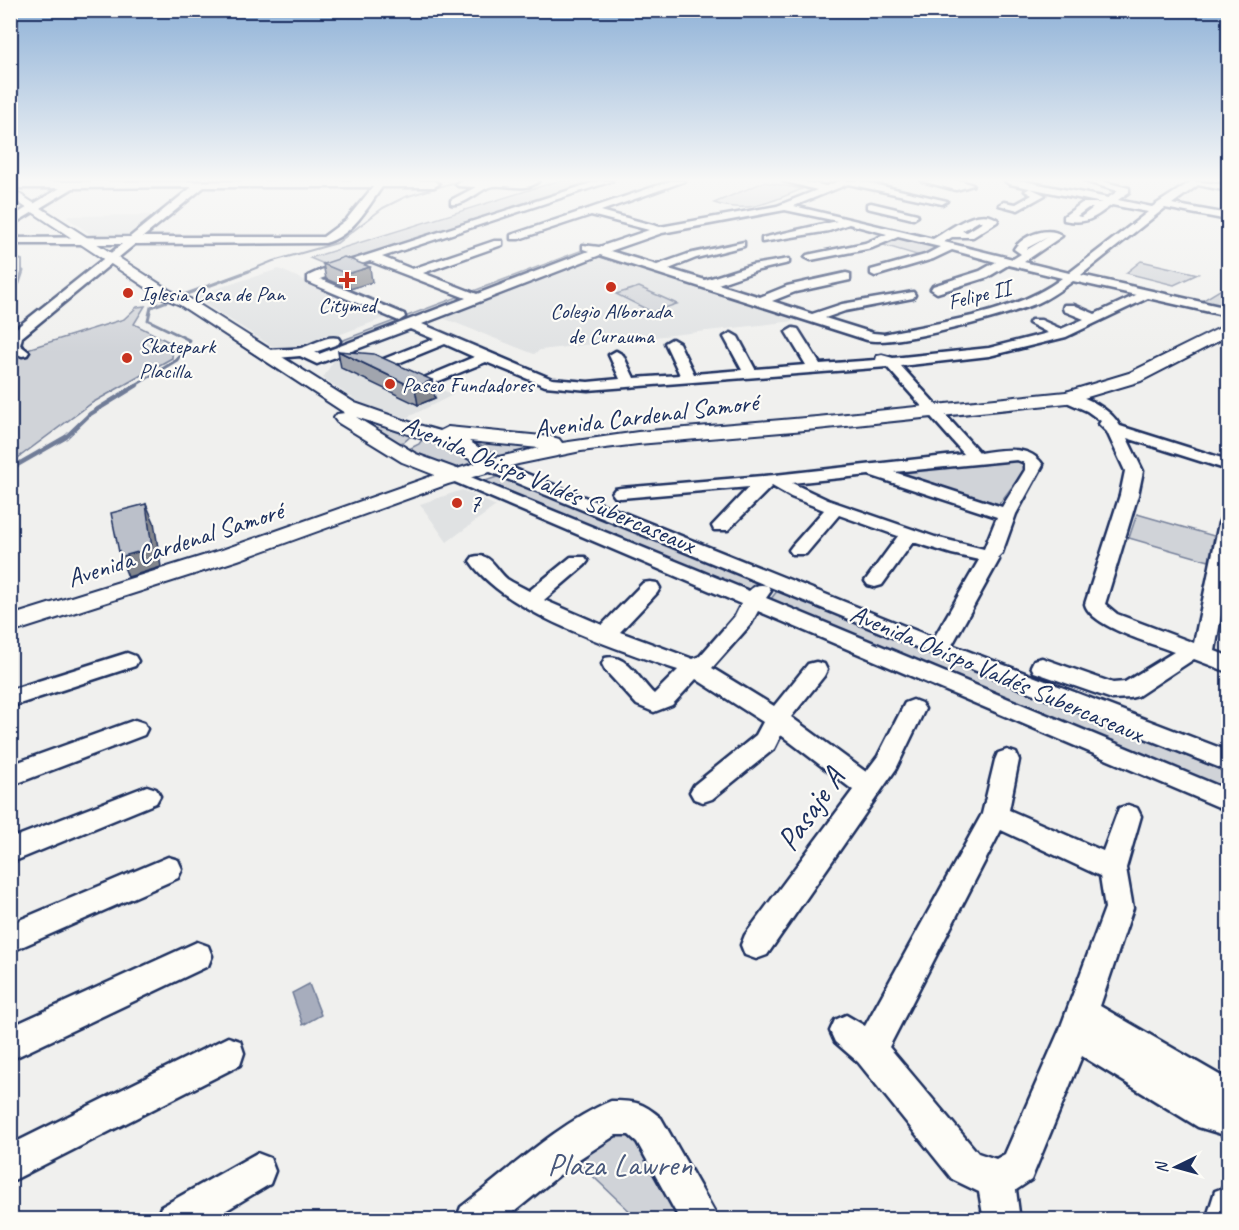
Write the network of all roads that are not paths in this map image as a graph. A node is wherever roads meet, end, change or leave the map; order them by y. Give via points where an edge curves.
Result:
1 (329, 238) edge
2 (428, 238) edge
3 (624, 238) edge
4 (774, 238) edge
5 (886, 238) edge
6 (921, 238) edge
7 (943, 238) edge
8 (1118, 238) edge
9 (85, 240) junction
10 (134, 240) junction
11 (766, 240) dead end
12 (10, 241) edge
13 (936, 242) junction
14 (498, 243) dead end
15 (740, 244) dead end
16 (952, 246) junction
17 (593, 249) junction
18 (1029, 254) dead end
19 (811, 256) dead end
20 (370, 257) junction
21 (112, 258) junction
22 (785, 261) dead end
23 (1011, 261) junction
24 (658, 269) junction
25 (875, 272) dead end
26 (412, 273) junction
27 (1064, 275) junction
28 (846, 277) dead end
29 (707, 284) junction
30 (937, 289) dead end
31 (464, 293) junction
32 (1101, 294) dead end
33 (909, 295) dead end
34 (170, 296) junction
35 (477, 298) junction
36 (1136, 300) junction
37 (762, 301) junction
38 (1069, 308) dead end
39 (1224, 317) edge
40 (812, 318) junction
41 (1094, 318) junction
42 (405, 320) junction
43 (1036, 323) dead end
44 (1228, 326) edge
45 (793, 332) dead end
46 (993, 334) dead end
47 (1060, 334) junction
48 (731, 337) dead end
49 (872, 337) junction
50 (446, 339) junction
51 (672, 343) dead end
52 (942, 343) dead end
53 (1016, 347) junction
54 (22, 352) dead end
55 (302, 352) junction
56 (266, 354) junction
57 (616, 355) dead end
58 (960, 356) junction
59 (486, 357) junction
60 (317, 360) junction
61 (882, 361) junction
62 (386, 363) edge
63 (558, 366) dead end
64 (815, 368) junction
65 (751, 374) junction
66 (305, 378) junction
67 (689, 379) junction
68 (424, 383) edge
69 (629, 383) junction
70 (565, 385) junction
71 (1067, 397) junction
72 (927, 412) junction
73 (398, 425) junction
74 (1114, 429) junction
75 (422, 432) junction
76 (580, 446) junction
77 (1036, 449) dead end
78 (396, 452) junction
79 (1019, 455) junction
80 (969, 459) junction
81 (489, 465) junction
82 (1228, 465) edge
83 (870, 470) junction
84 (456, 476) junction
85 (770, 480) junction
86 (668, 488) dead end
87 (836, 507) junction
88 (1007, 514) junction
89 (1228, 523) edge
90 (721, 526) dead end
91 (909, 534) junction
92 (799, 550) dead end
93 (986, 555) junction
94 (480, 561) dead end
95 (578, 561) dead end
96 (770, 581) junction
97 (875, 581) dead end
98 (650, 588) dead end
99 (753, 600) junction
100 (529, 601) junction
101 (10, 625) edge
102 (605, 636) junction
103 (939, 648) junction
104 (1197, 653) junction
105 (127, 661) dead end
106 (613, 664) dead end
107 (1228, 664) edge
108 (1042, 666) dead end
109 (694, 667) junction
110 (816, 670) dead end
111 (10, 699) edge
112 (913, 709) dead end
113 (777, 719) junction
114 (135, 729) dead end
115 (1007, 760) dead end
116 (1228, 761) edge
117 (10, 776) edge
118 (868, 787) junction
119 (703, 792) dead end
120 (147, 796) dead end
121 (1228, 801) edge
122 (995, 815) junction
123 (1128, 816) dead end
124 (10, 851) edge
125 (1112, 868) junction
126 (168, 869) dead end
127 (10, 938) edge
128 (756, 945) dead end
129 (197, 956) dead end
130 (1079, 1023) junction
131 (10, 1044) edge
132 (228, 1053) dead end
133 (1226, 1110) edge
134 (10, 1164) edge
135 (257, 1171) dead end
136 (996, 1177) junction
137 (1228, 1204) edge
138 (1000, 1214) dead end
139 (697, 1217) edge
140 (174, 1220) edge
141 (474, 1220) edge
142 (1225, 1220) edge

1 - 10 street
2 - 20 street
3 - 17 street
4 - 11 street
5 - 19 street via 868,246
6 - 13 street
7 - 13 street
8 - 27 street, Felipe II
9 - 10 street
9 - 12 street
9 - 21 main road, Avenida Obispo Valdés Subercaseaux
10 - 21 street
13 - 16 street
14 - 26 street
15 - 24 street
16 - 23 street
16 - 25 street via 929,257
17 - 24 street
17 - 31 street
17 - 35 street
18 - 23 street
20 - 26 street
20 - 42 street via 314,276 312,281
21 - 34 main road, Avenida Obispo Valdés Subercaseaux
21 - 54 street via 15,336 13,347
22 - 29 street
23 - 27 street
23 - 30 street
24 - 29 street
26 - 31 street
27 - 36 street
27 - 39 street
27 - 49 street, Felipe II via 1044,295 1009,309 884,338
28 - 37 street via 791,289
29 - 37 street
31 - 35 street
31 - 42 street
32 - 36 street
33 - 40 street
34 - 56 main road, Avenida Obispo Valdés Subercaseaux
34 - 78 main road, Avenida Obispo Valdés Subercaseaux via 213,331
35 - 42 street
36 - 39 street
36 - 41 street
37 - 40 street
38 - 41 street
39 - 44 street
39 - 71 main road, Avenida Cardenal Samoré via 1135,378
40 - 49 street
41 - 47 street
42 - 50 street
42 - 55 street
42 - 60 street
43 - 47 street
45 - 64 street
46 - 53 street
47 - 53 street
48 - 65 street
49 - 61 street via 868,344
50 - 59 street
50 - 62 street
51 - 67 street
52 - 58 street
53 - 58 street
55 - 56 street
55 - 60 street
56 - 66 main road, Avenida Obispo Valdés Subercaseaux
57 - 69 street
58 - 61 street
59 - 68 street
59 - 70 street via 530,376
60 - 66 street
61 - 64 street
61 - 72 street
63 - 70 street
64 - 65 street
65 - 67 street
66 - 73 main road, Avenida Obispo Valdés Subercaseaux via 348,407
67 - 69 street
69 - 70 street
71 - 72 main road, Avenida Cardenal Samoré
71 - 74 street
72 - 76 main road, Avenida Cardenal Samoré
72 - 80 street
73 - 75 main road, Avenida Obispo Valdés Subercaseaux
73 - 76 main road
74 - 82 street
74 - 104 street via 1134,471 1096,608 1110,619
75 - 78 main road
75 - 81 main road, Avenida Obispo Valdés Subercaseaux via 463,446 482,456
76 - 81 main road, Avenida Cardenal Samoré
77 - 79 street
78 - 84 main road, Avenida Obispo Valdés Subercaseaux
79 - 80 street
79 - 88 street via 1033,460 1035,465
80 - 83 street
81 - 84 main road, Avenida Cardenal Samoré
81 - 96 street, Avenida Obispo Valdés Subercaseaux
83 - 85 street
83 - 88 street
84 - 99 street, Avenida Obispo Valdés Subercaseaux
84 - 101 main road, Avenida Cardenal Samoré via 230,555
85 - 86 street
85 - 87 street
85 - 90 street
87 - 91 street
87 - 92 street
88 - 93 street via 992,553
89 - 104 street
91 - 93 street
91 - 97 street
93 - 103 street via 988,560
94 - 100 street via 500,583
95 - 100 street
96 - 99 street
96 - 103 street, Avenida Obispo Valdés Subercaseaux
98 - 102 street
99 - 109 street via 744,619 708,661
99 - 121 street, Avenida Obispo Valdés Subercaseaux
100 - 102 street
102 - 109 street
103 - 116 street, Avenida Obispo Valdés Subercaseaux
104 - 107 street
104 - 108 street via 1122,691
105 - 111 street
106 - 109 street via 645,699 654,703 664,699
109 - 113 street
110 - 113 street
112 - 118 street, Pasaje A via 887,762
113 - 118 street
113 - 119 street via 765,742
114 - 117 street
115 - 122 street
118 - 128 street, Pasaje A
120 - 124 street
122 - 125 street
122 - 136 street via 858,1040 965,1166
123 - 125 street
125 - 130 street via 1119,908
126 - 127 street
129 - 131 street
130 - 133 street via 1210,1115
130 - 136 street via 1018,1167 1009,1175
132 - 134 street
135 - 140 street
136 - 138 street
137 - 142 street
139 - 141 street via 649,1130 635,1118 610,1118

